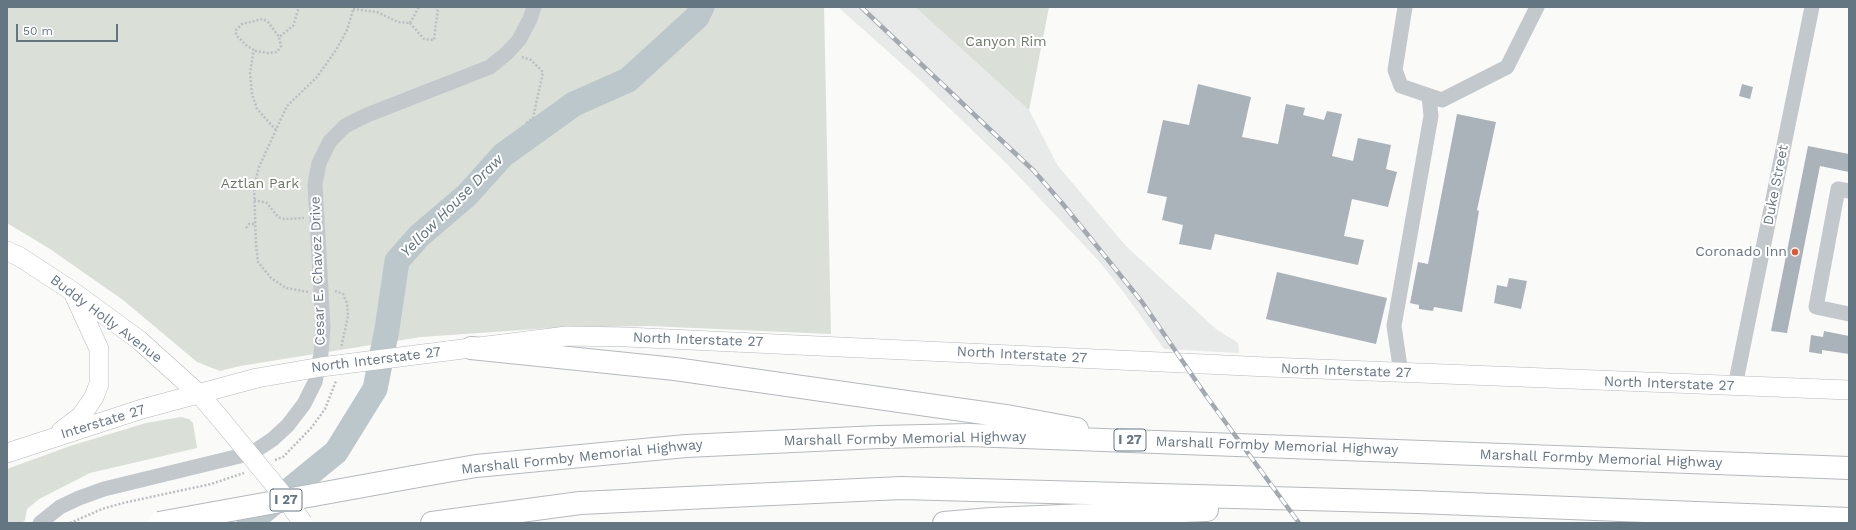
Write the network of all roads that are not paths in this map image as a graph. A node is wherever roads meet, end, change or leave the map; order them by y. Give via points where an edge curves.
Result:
1 (534, 7) edge
2 (1405, 7) edge
3 (1537, 7) edge
4 (1812, 7) edge
5 (1429, 96) junction
6 (1849, 191) edge
7 (7, 251) edge
8 (72, 291) junction
9 (1849, 314) edge
10 (471, 348) junction
11 (1400, 373) junction
12 (1735, 386) junction
13 (1849, 390) edge
14 (200, 395) junction
15 (54, 437) junction
16 (1133, 441) junction
17 (7, 453) edge
18 (1849, 468) edge
19 (1407, 502) junction
20 (1849, 519) edge
21 (40, 523) edge
22 (159, 523) edge
23 (302, 523) edge
24 (432, 523) edge
25 (944, 523) edge

1 - 21 street, Cesar E. Chavez Drive via 519,40 490,67 367,115 345,126 330,141 319,163 315,184 323,328 321,354 315,382 304,404 288,425 252,453 104,488 60,507
2 - 5 street via 1395,70 1401,86
3 - 5 street via 1507,68 1442,100
4 - 12 street, Duke Street
5 - 11 street via 1431,116 1394,326
6 - 9 street via 1838,189 1816,307
7 - 8 main road, Buddy Holly Avenue
8 - 14 main road, Buddy Holly Avenue via 139,340
8 - 15 main road via 99,349 99,384 94,397 81,416
10 - 11 main road, North Interstate 27 via 567,336 626,337
10 - 14 main road, North Interstate 27, bridge via 321,367 257,378
10 - 16 highway via 674,369 1027,419
11 - 12 main road, North Interstate 27
12 - 13 main road, North Interstate 27
14 - 15 main road, Interstate 27 via 142,409
14 - 23 main road, Buddy Holly Avenue, bridge via 278,488
15 - 17 main road, Interstate 27
16 - 18 highway, Marshall Formby Memorial Highway / I 27
16 - 22 highway, Marshall Formby Memorial Highway / I 27, bridge via 970,435 790,440 618,451 476,466
19 - 20 highway
19 - 24 highway via 901,488 580,503
19 - 25 highway via 1264,506

